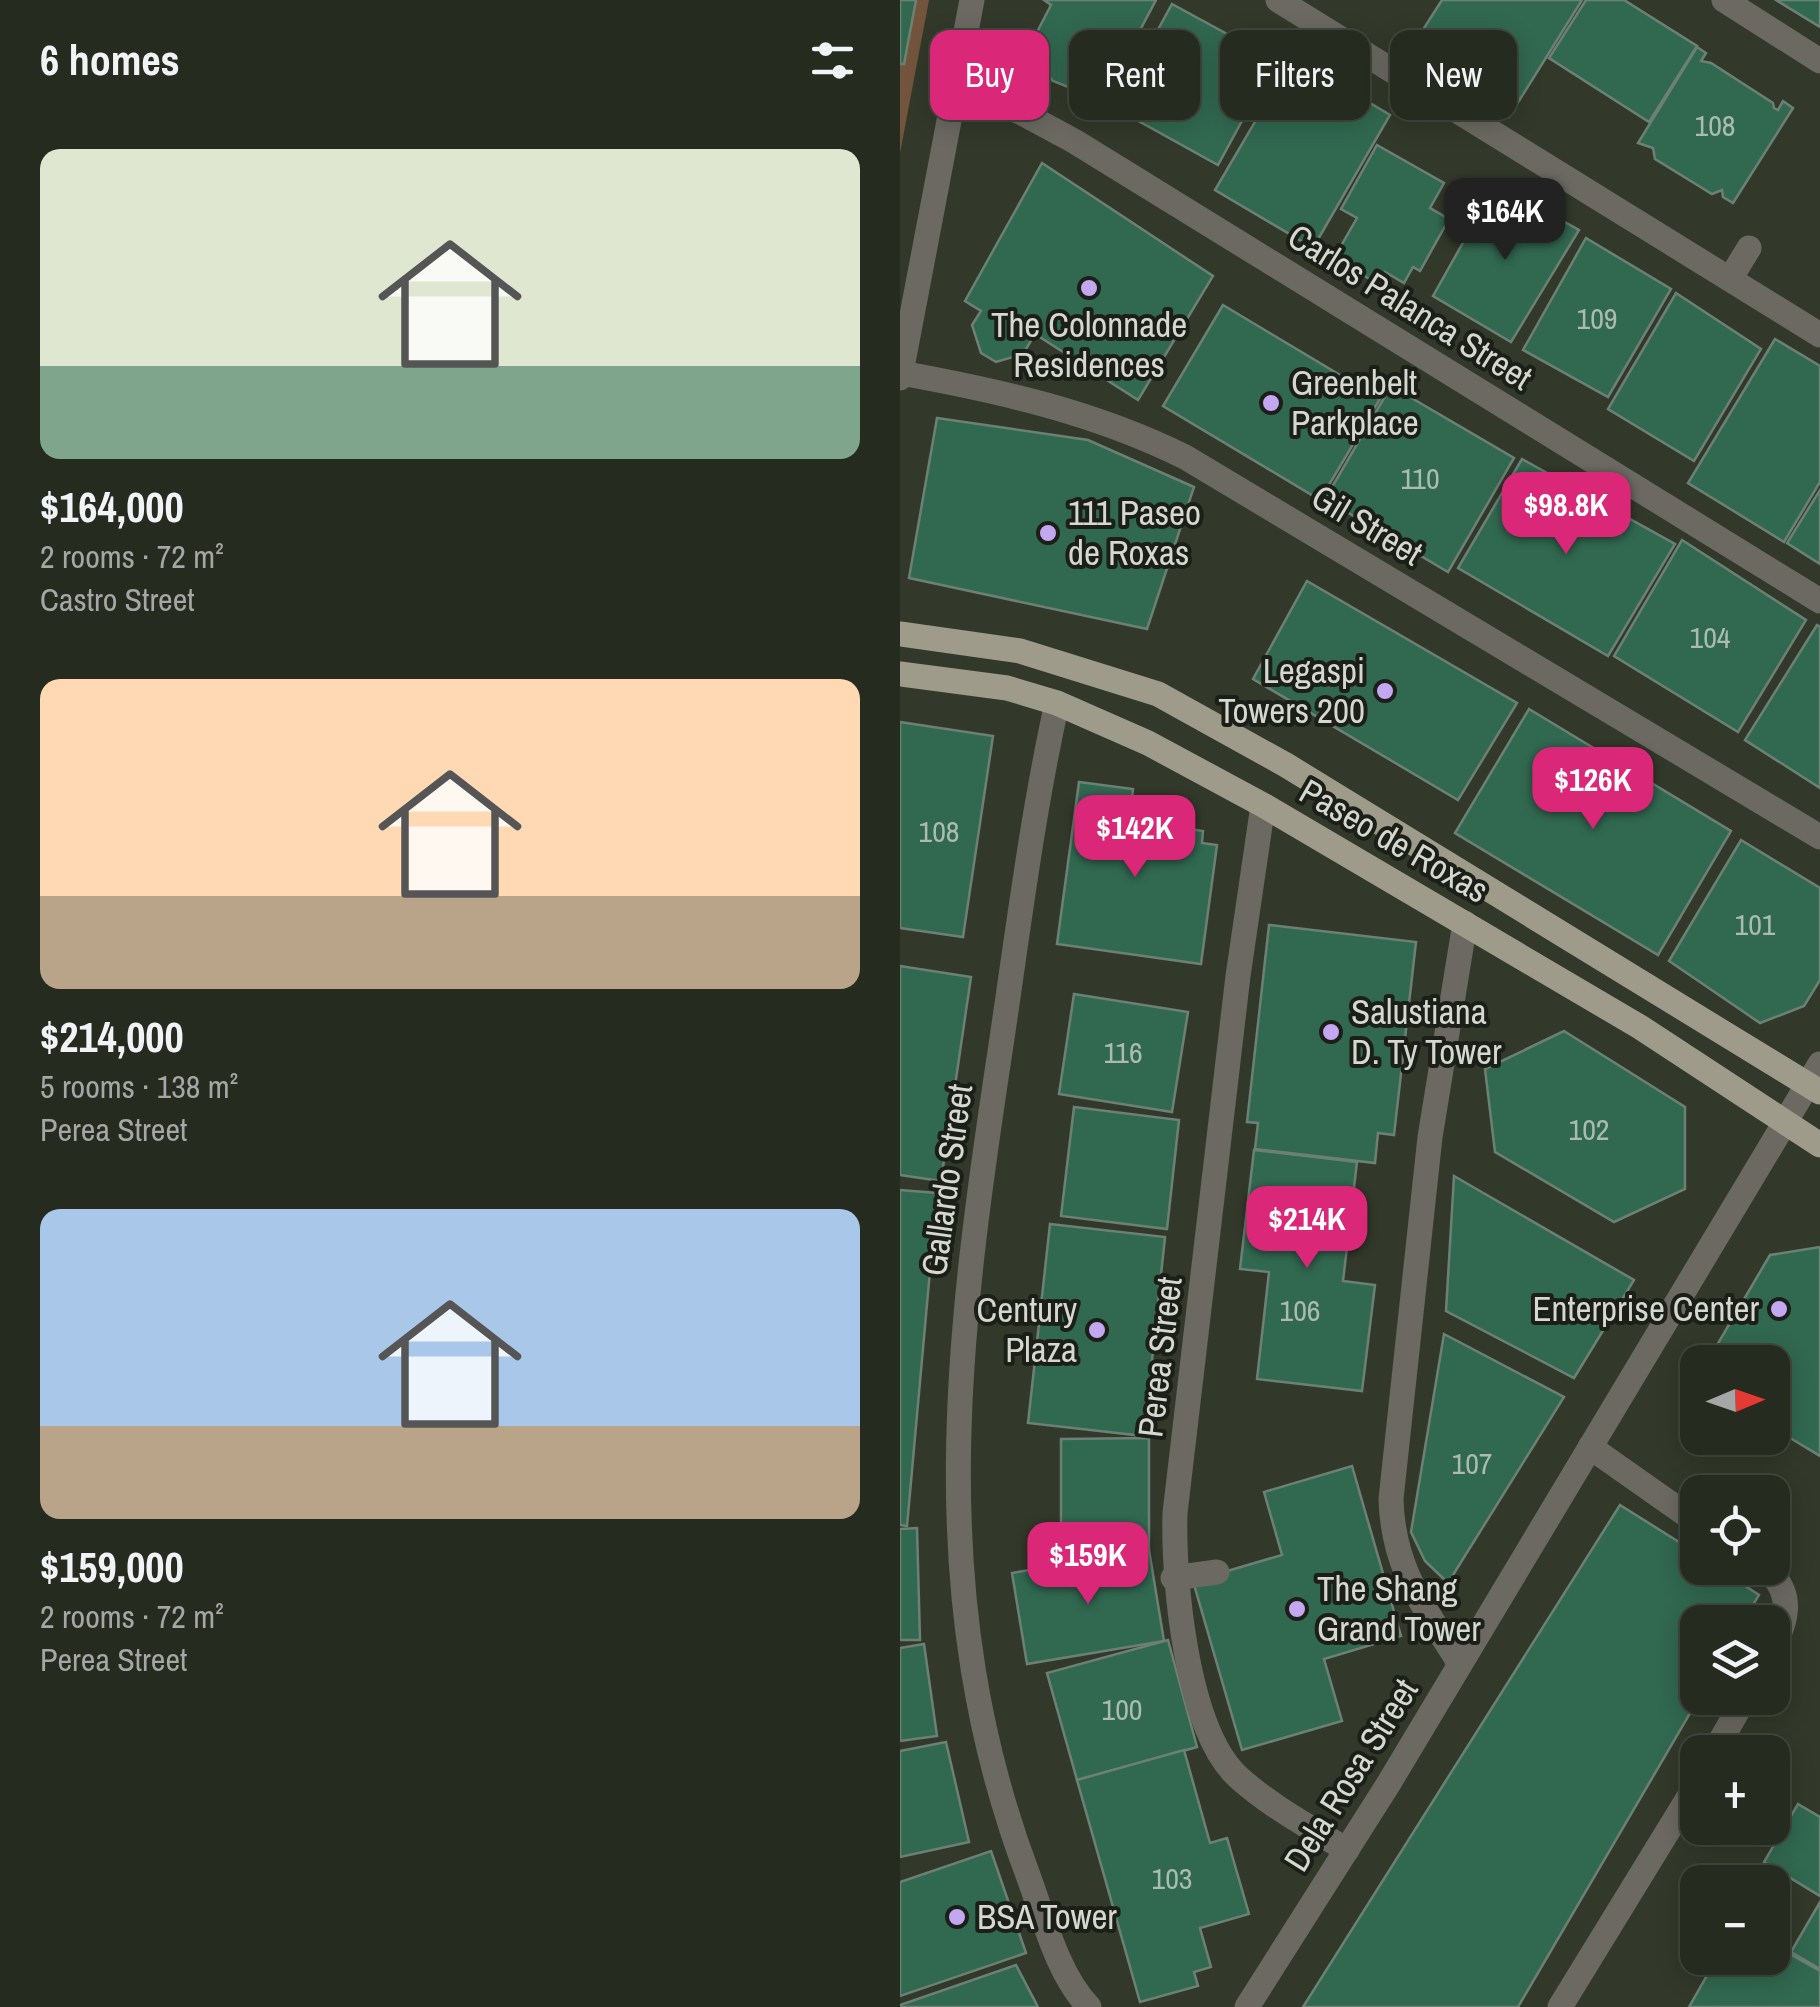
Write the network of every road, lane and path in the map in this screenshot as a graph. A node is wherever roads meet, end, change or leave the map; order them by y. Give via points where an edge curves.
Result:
1 (972, 0) edge
2 (1278, 0) edge
3 (1724, 0) edge
4 (966, 30) edge
5 (1820, 61) edge
6 (950, 120) edge
7 (1036, 120) edge
8 (1749, 248) dead end
9 (1730, 279) junction
10 (1820, 334) edge
11 (901, 375) edge
12 (1820, 601) edge
13 (900, 634) edge
14 (900, 674) edge
15 (1057, 703) junction
16 (1263, 805) junction
17 (1820, 838) edge
18 (1465, 924) junction
19 (1816, 1080) edge
20 (1784, 1122) junction
21 (1820, 1145) edge
22 (1590, 1447) junction
23 (1680, 1511) edge
24 (1217, 1572) dead end
25 (1173, 1578) junction
26 (1460, 1664) junction
27 (1680, 1811) edge
28 (1347, 1850) junction
29 (1090, 2007) edge
30 (1247, 2007) edge
31 (1560, 2007) edge

1 - 4 street
2 - 9 street
3 - 5 street
6 - 11 street
7 - 12 street, Carlos Palanca Street
8 - 9 street
9 - 10 street
11 - 17 street, Gil Street via 1068,408 1184,457
13 - 19 main road, Paseo de Roxas via 1020,650 1158,694
14 - 15 main road, Paseo de Roxas via 1007,688
15 - 16 main road, Paseo de Roxas
15 - 29 street, Gallardo Street via 975,1212 958,1372 956,1492 965,1630 994,1783 1054,1944
16 - 18 main road, Paseo de Roxas
16 - 25 street, Perea Street via 1175,1513
18 - 20 main road, Paseo de Roxas
18 - 26 street via 1430,1137 1391,1499 1406,1580
19 - 20 street, Dela Rosa Street
20 - 21 main road, Paseo de Roxas
20 - 22 street, Dela Rosa Street
22 - 23 street
22 - 26 street, Dela Rosa Street
24 - 25 street
25 - 28 street, Perea Street via 1215,1743 1236,1775
26 - 28 street, Dela Rosa Street
27 - 31 street
28 - 30 street, Dela Rosa Street

